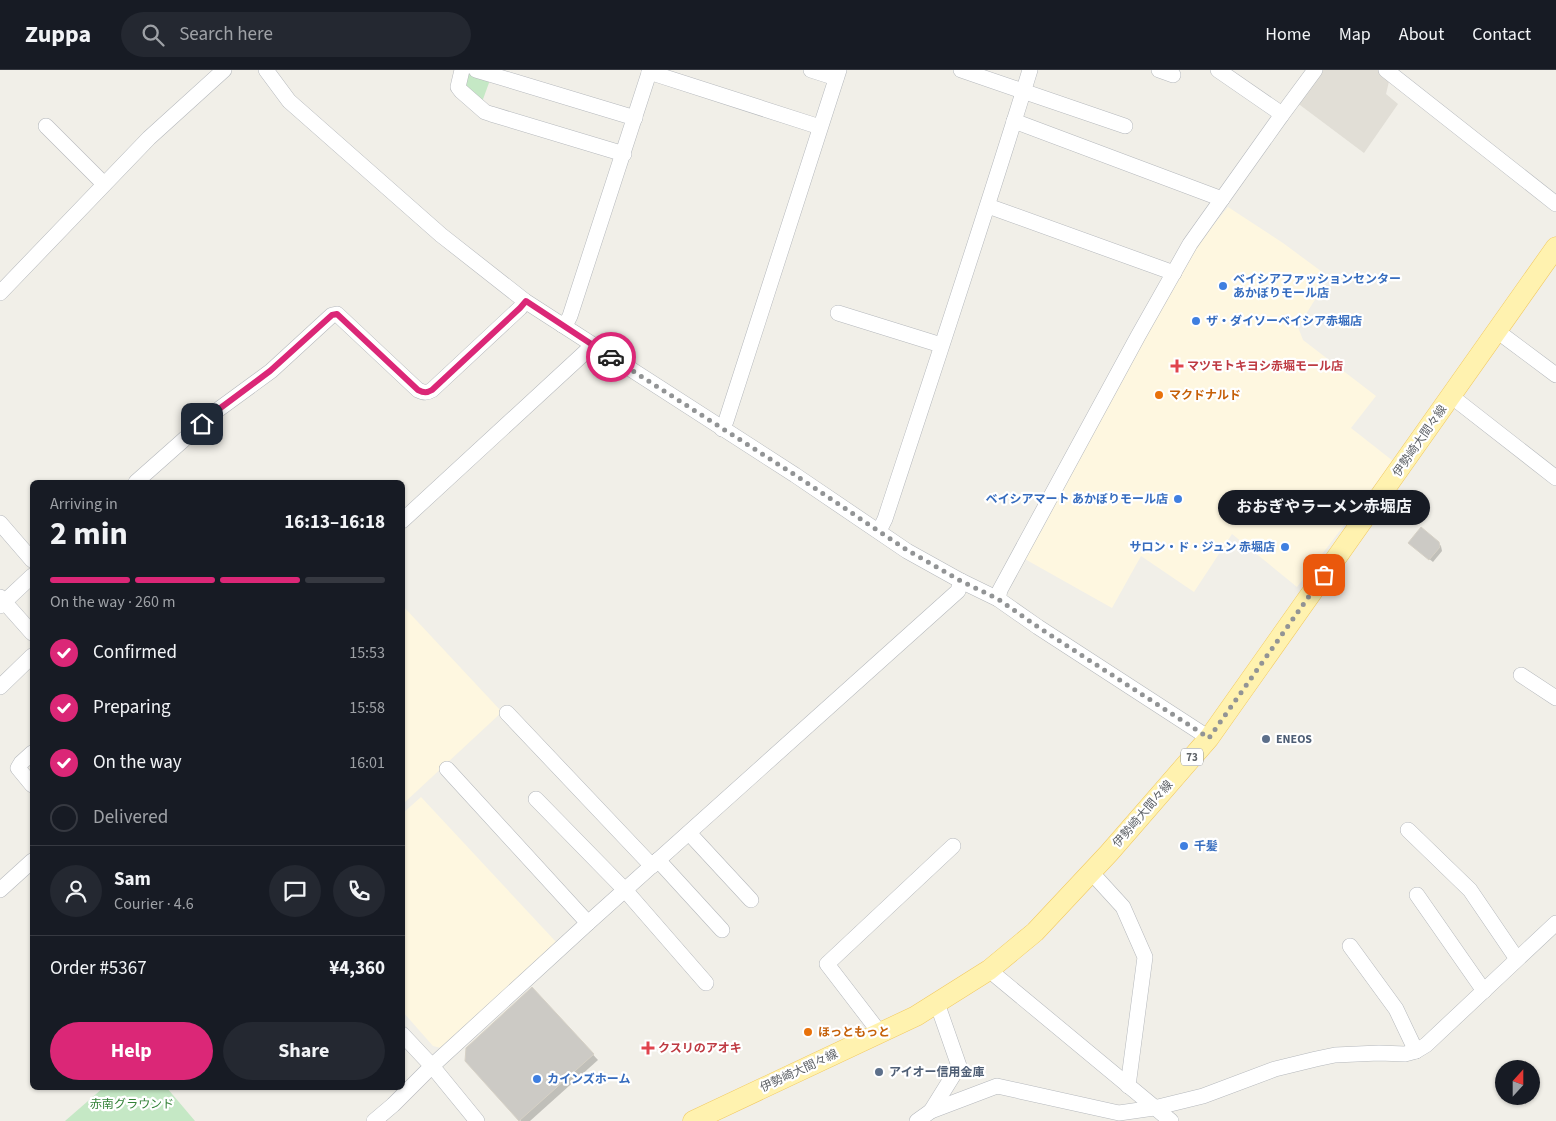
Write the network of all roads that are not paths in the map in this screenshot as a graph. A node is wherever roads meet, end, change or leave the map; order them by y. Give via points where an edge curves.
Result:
1 (224, 70) edge
2 (266, 70) edge
3 (462, 70) edge
4 (476, 70) edge
5 (811, 70) edge
6 (960, 70) edge
7 (1030, 70) edge
8 (1218, 70) edge
9 (1315, 70) edge
10 (1386, 70) edge
11 (649, 71) edge
12 (837, 74) edge
13 (1024, 91) junction
14 (1281, 116) junction
15 (635, 118) junction
16 (1014, 121) junction
17 (46, 126) dead end
18 (1125, 126) dead end
19 (820, 127) junction
20 (624, 154) junction
21 (104, 184) junction
22 (1222, 199) junction
23 (1556, 204) edge
24 (988, 206) junction
25 (1556, 247) edge
26 (1174, 273) junction
27 (0, 294) edge
28 (526, 301) junction
29 (838, 313) dead end
30 (562, 325) junction
31 (1497, 331) junction
32 (593, 345) junction
33 (941, 346) junction
34 (1556, 375) edge
35 (1451, 396) junction
36 (722, 429) junction
37 (1556, 478) edge
38 (138, 480) edge
39 (405, 518) edge
40 (0, 523) edge
41 (879, 531) junction
42 (30, 558) edge
43 (30, 578) edge
44 (961, 581) junction
45 (998, 599) junction
46 (2, 602) edge
47 (30, 631) edge
48 (30, 658) edge
49 (1521, 675) dead end
50 (0, 687) edge
51 (1556, 698) edge
52 (507, 712) dead end
53 (1209, 738) junction
54 (30, 755) edge
55 (447, 769) dead end
56 (30, 782) edge
57 (536, 799) dead end
58 (1408, 830) dead end
59 (689, 833) junction
60 (953, 846) dead end
61 (30, 863) edge
62 (655, 863) junction
63 (1092, 872) junction
64 (0, 890) edge
65 (625, 890) junction
66 (1417, 895) dead end
67 (752, 900) dead end
68 (588, 923) junction
69 (1556, 923) edge
70 (722, 930) dead end
71 (1350, 946) dead end
72 (1517, 959) junction
73 (989, 970) junction
74 (706, 982) dead end
75 (1484, 991) junction
76 (937, 1002) junction
77 (880, 1033) junction
78 (405, 1037) edge
79 (1416, 1051) junction
80 (432, 1066) junction
81 (1128, 1086) junction
82 (1154, 1108) junction
83 (931, 1111) junction
84 (1119, 1117) edge
85 (374, 1121) edge
86 (477, 1121) edge
87 (693, 1121) edge
88 (917, 1121) edge
89 (1171, 1121) edge

1 - 21 street via 148,138
2 - 28 street via 289,101 441,235
3 - 20 street via 458,84 460,91 485,112
4 - 15 street
5 - 12 street
6 - 13 street
7 - 13 street
8 - 14 street
9 - 14 street
10 - 23 street
11 - 15 street
11 - 19 street
12 - 19 street
13 - 16 street
13 - 18 street
14 - 22 street
15 - 20 street
16 - 22 street
16 - 24 street
17 - 21 street
19 - 36 street
20 - 30 street via 570,316
21 - 27 street
22 - 26 street
24 - 26 street
24 - 33 street
25 - 31 main road, 伊勢崎大間々線 / 73
26 - 45 street via 1000,590
28 - 30 street
28 - 38 street via 428,393 418,390 337,314 332,315
29 - 33 street
30 - 32 street
31 - 34 street
31 - 35 main road, 伊勢崎大間々線 / 73
32 - 36 street
32 - 39 street
33 - 41 street
35 - 37 street
35 - 53 main road, 伊勢崎大間々線 / 73
36 - 41 street
40 - 42 street
41 - 44 street
43 - 46 street
44 - 45 street
44 - 59 street via 958,591
45 - 53 street
46 - 47 street
48 - 50 street
49 - 51 street
52 - 62 street
53 - 63 main road, 伊勢崎大間々線 / 73
54 - 56 street via 18,768
55 - 68 street
57 - 65 street
58 - 72 street via 1470,890
59 - 62 street
59 - 67 street
60 - 77 street via 827,964
61 - 64 street
62 - 65 street
62 - 70 street
63 - 73 main road, 伊勢崎大間々線 / 73 via 1035,932
63 - 81 street via 1123,907 1145,957
65 - 68 street
65 - 74 street
66 - 75 street
68 - 80 street
69 - 72 street
71 - 79 street via 1396,1009
72 - 75 street
73 - 76 main road, 伊勢崎大間々線 / 73
73 - 81 street
75 - 79 street
76 - 77 main road, 伊勢崎大間々線 / 73
76 - 83 street via 959,1066
77 - 87 main road, 伊勢崎大間々線 / 73
78 - 80 street
79 - 82 street via 1316,1059 1275,1069 1203,1096
80 - 85 street
80 - 86 street
81 - 82 street
82 - 84 street
82 - 89 street
83 - 84 street via 997,1086
83 - 88 street

